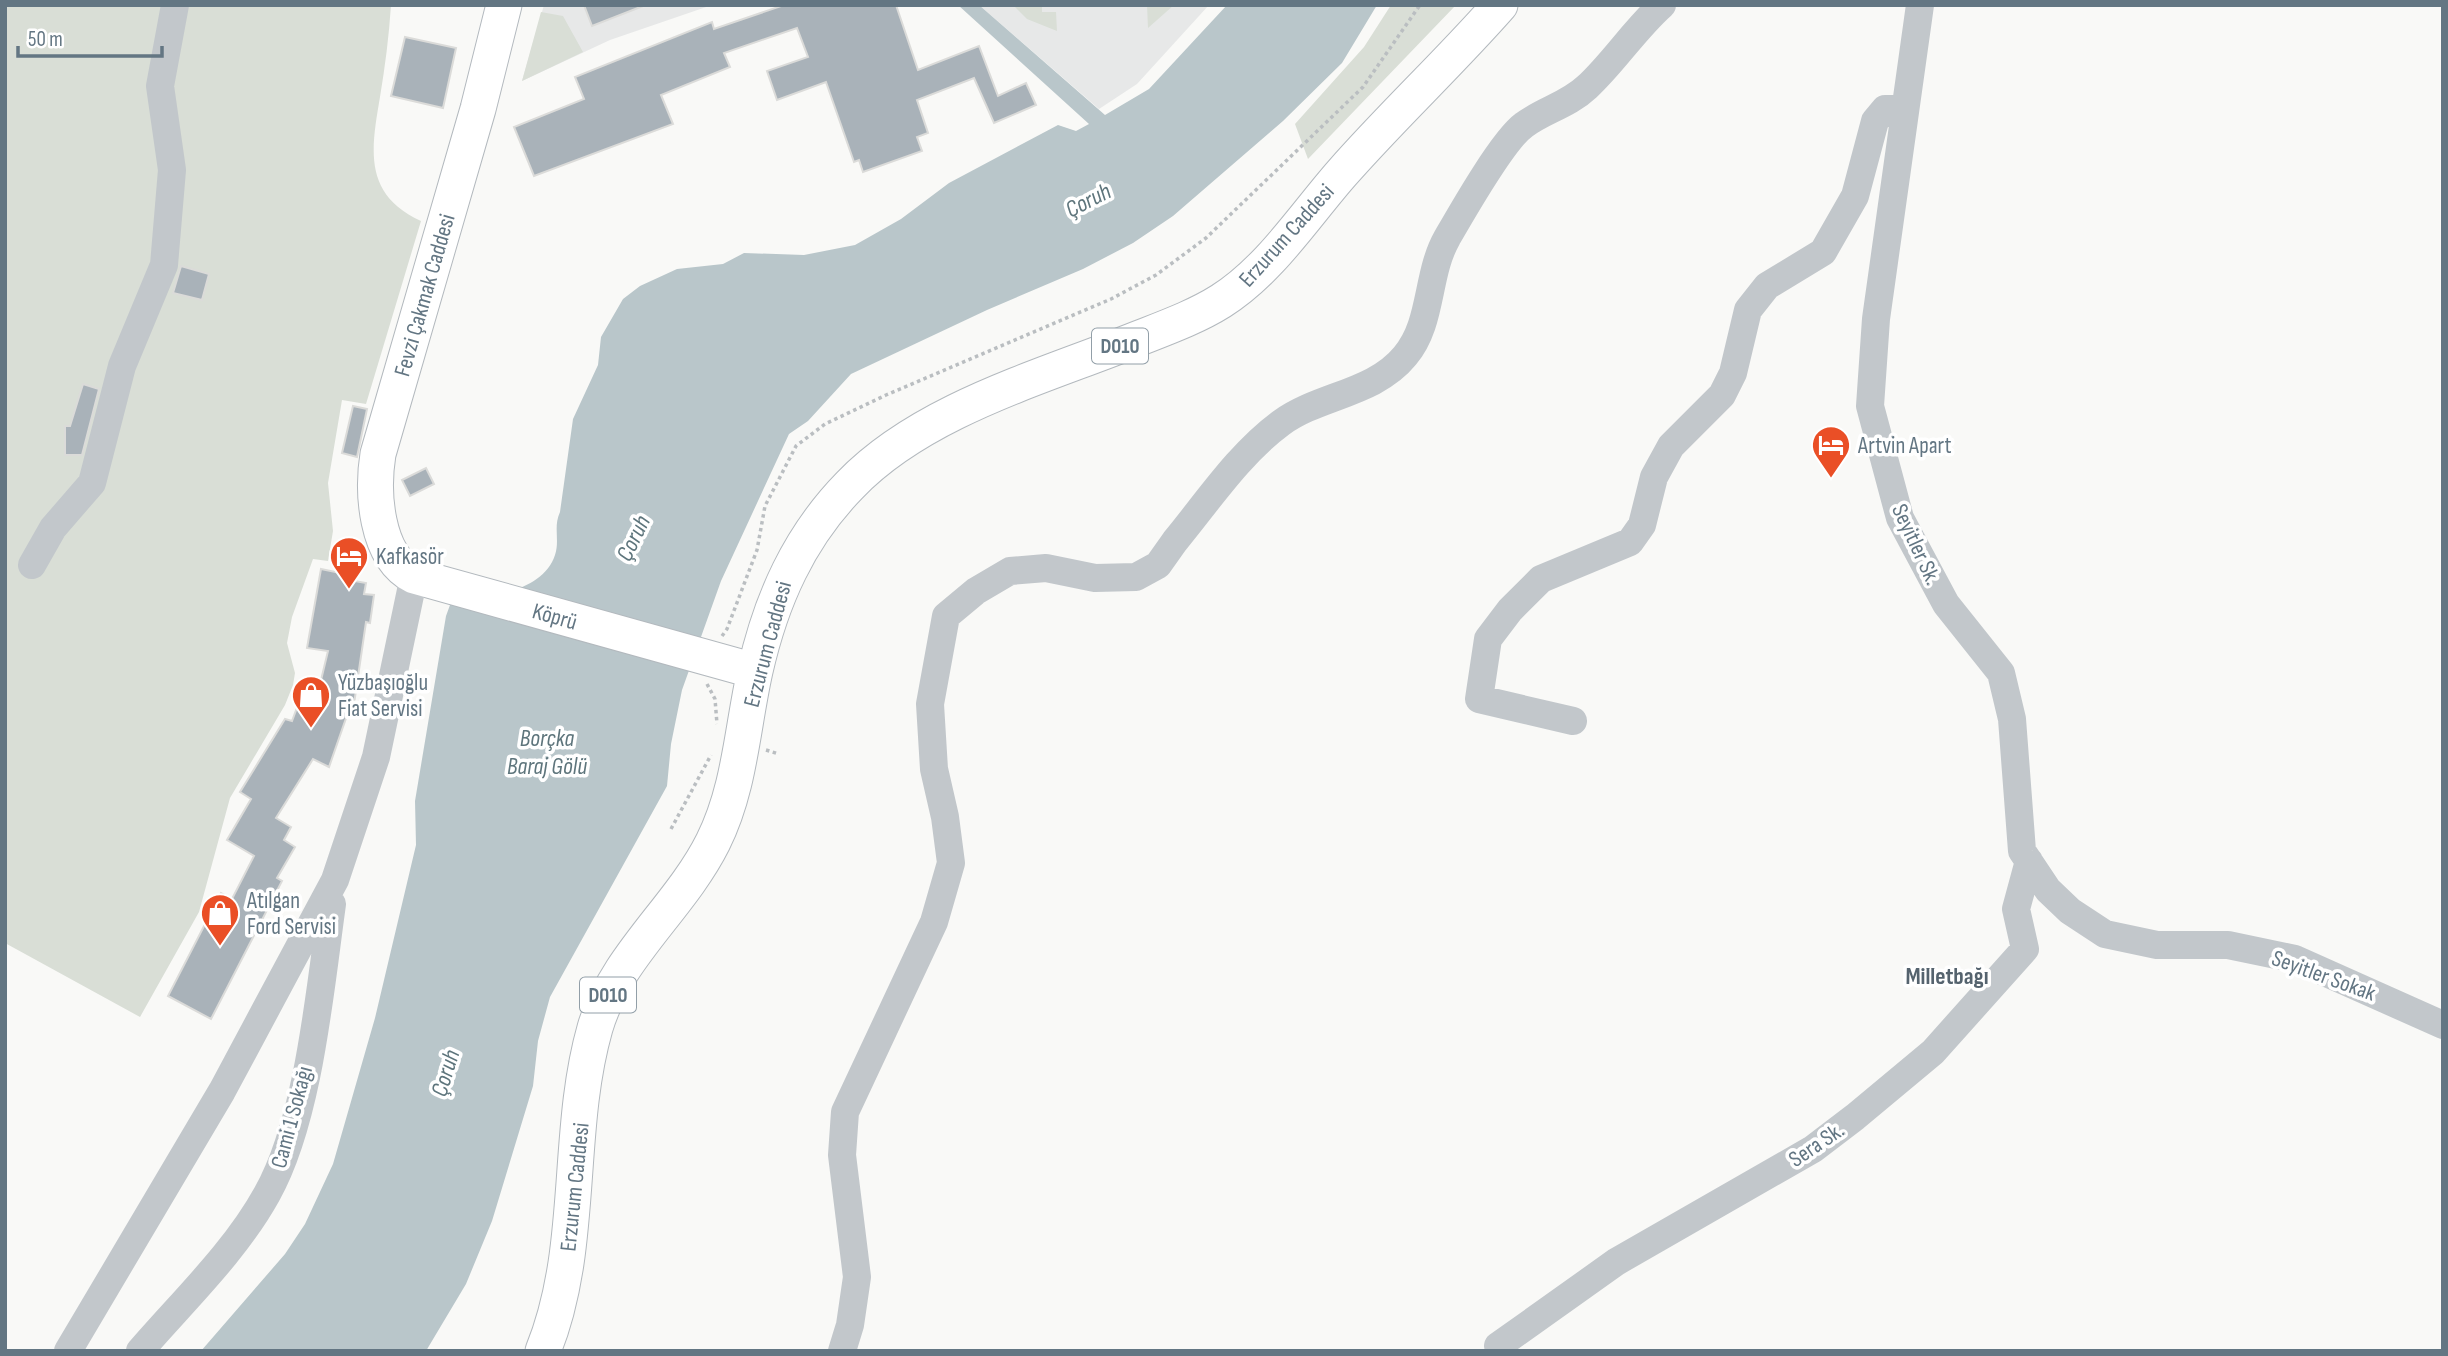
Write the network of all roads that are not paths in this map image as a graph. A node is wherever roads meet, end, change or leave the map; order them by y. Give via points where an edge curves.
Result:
1 (175, 5) edge
2 (505, 5) edge
3 (1500, 5) edge
4 (1662, 5) edge
5 (1920, 5) edge
6 (1905, 109) junction
7 (32, 565) dead end
8 (414, 576) junction
9 (755, 671) junction
10 (1573, 721) dead end
11 (2029, 861) junction
12 (335, 880) junction
13 (2157, 945) joint
14 (2443, 1025) edge
15 (1498, 1346) dead end
16 (68, 1351) edge
17 (140, 1351) edge
18 (543, 1351) edge
19 (842, 1351) edge

1 - 7 street via 160,86 172,170 164,265 122,366 92,483 53,528
2 - 8 main road, Fevzi Çakmak Caddesi via 378,454 374,498 378,517 394,555
3 - 9 main road, Erzurum Caddesi / D010 via 1234,292 1162,329 973,405 915,434 871,465 825,513 798,551 782,580
4 - 19 street via 1583,91 1525,124 1505,145 1444,245 1422,326 1395,366 1373,382 1310,406 1265,436 1165,558 1148,572 1124,579 1046,568 1010,571 976,591 946,617 930,704 934,769 951,863 934,922 845,1112 842,1155 858,1277
5 - 6 street, Seyitler Sk.
6 - 10 street via 1885,108 1875,121 1856,196 1823,252 1767,286 1748,310 1733,373 1722,395 1671,446 1654,477 1642,525 1630,542 1541,579 1488,639 1479,699
6 - 11 street, Seyitler Sk. via 1876,319 1870,406 1900,518 1945,604 2001,673 2012,719 2022,851
8 - 9 main road, Köprü
8 - 12 street via 376,757
9 - 18 main road, Erzurum Caddesi / D010 via 730,806 688,881 612,985 596,1026 564,1276
11 - 13 street, Seyitler Sk. via 2048,890 2105,934
11 - 15 street, Sera Sk. via 2016,909 2025,949 1933,1052 1813,1149 1615,1262
12 - 16 street via 222,1091
12 - 17 street, Cami 1 Sokağı via 299,1104 277,1173 246,1226
13 - 14 street, Seyitler Sokak via 2228,945 2295,959

